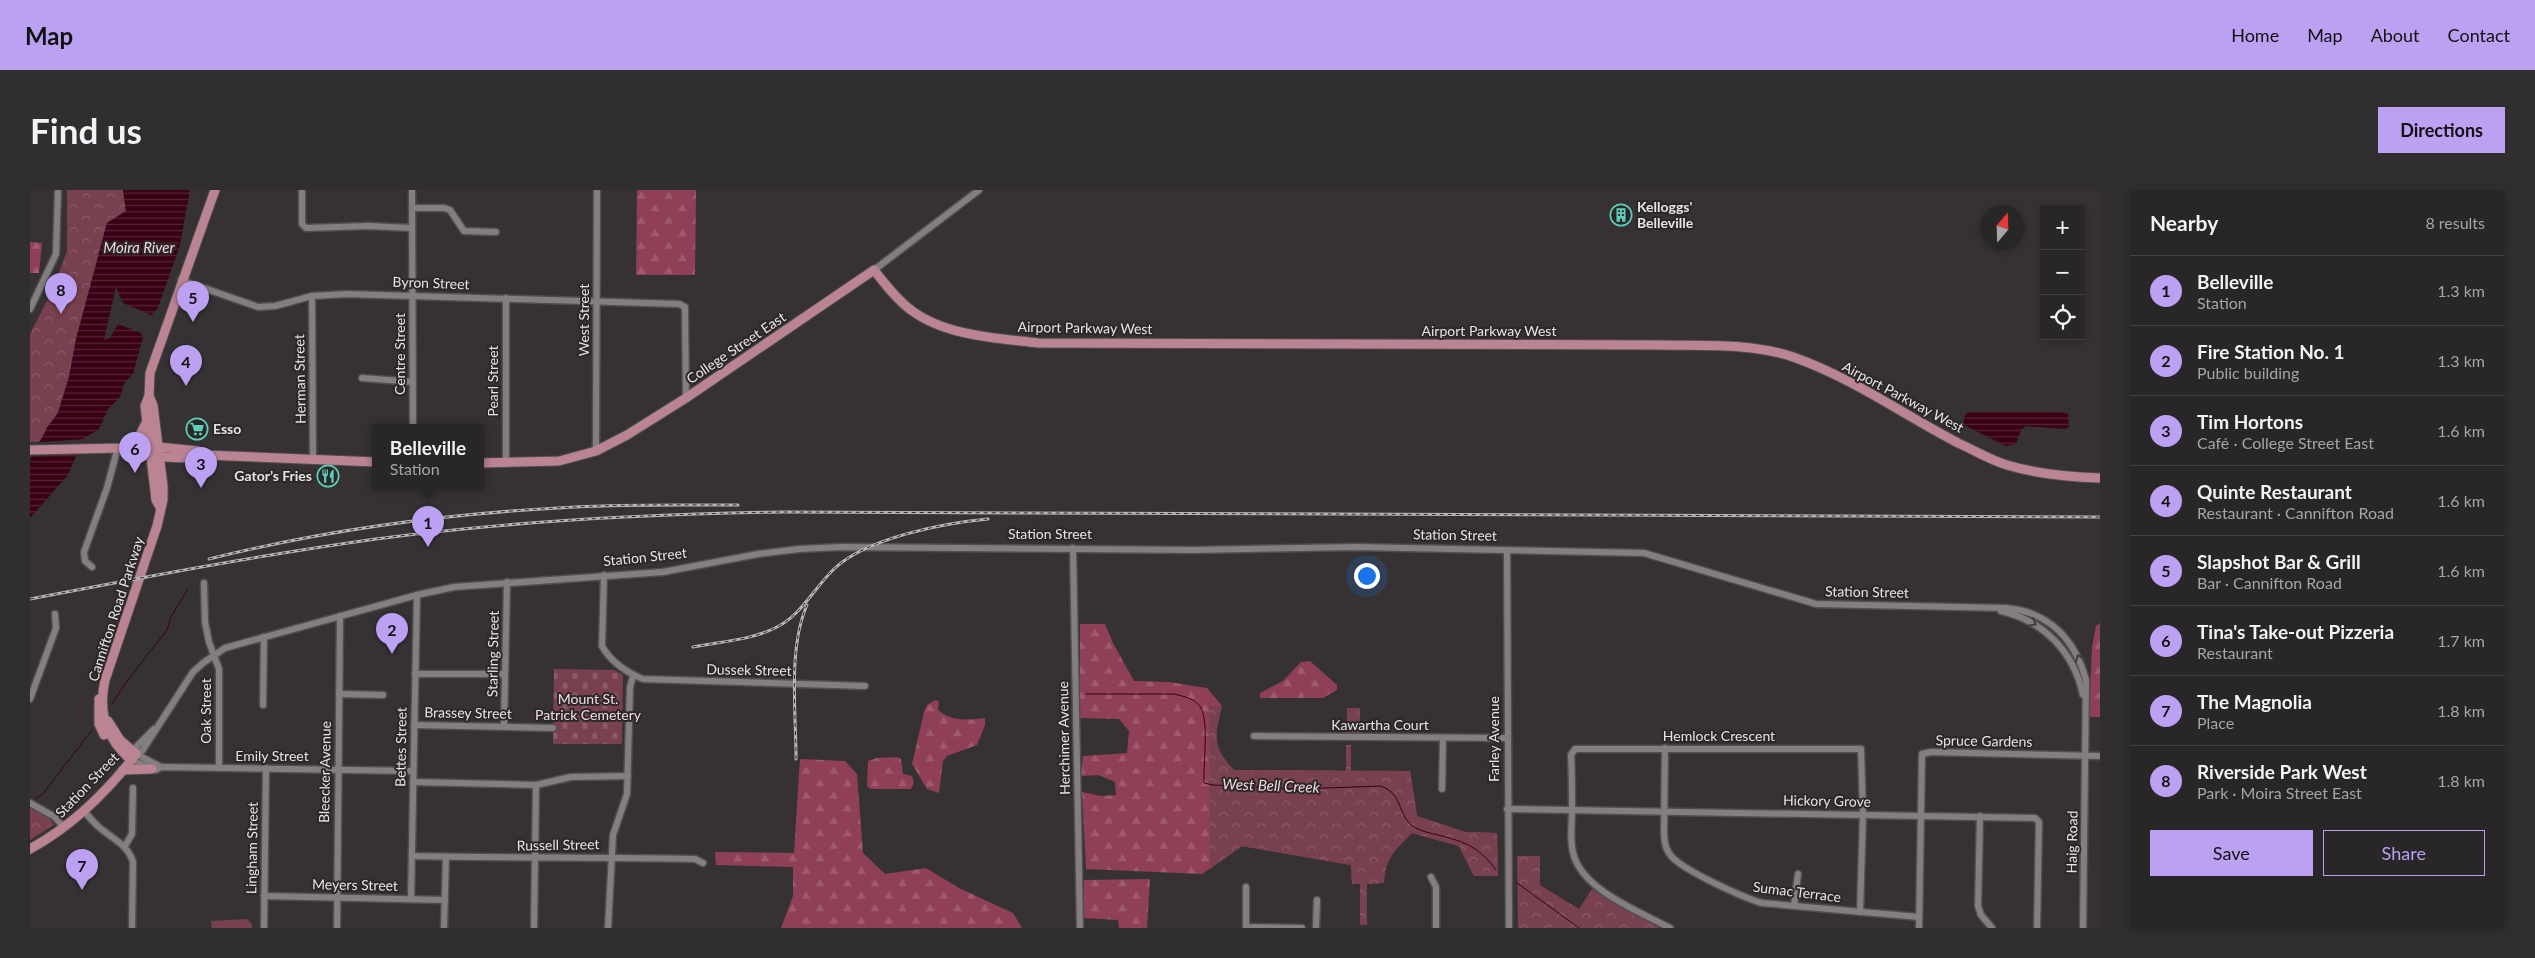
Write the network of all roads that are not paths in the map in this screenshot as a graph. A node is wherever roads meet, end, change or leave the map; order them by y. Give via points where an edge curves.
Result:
1 (58, 190) edge
2 (215, 190) edge
3 (302, 190) edge
4 (412, 190) edge
5 (597, 190) edge
6 (979, 190) edge
7 (412, 208) junction
8 (412, 228) junction
9 (496, 232) dead end
10 (874, 270) junction
11 (182, 280) junction
12 (412, 295) junction
13 (312, 296) junction
14 (506, 298) junction
15 (597, 303) junction
16 (30, 309) edge
17 (362, 378) dead end
18 (413, 382) junction
19 (149, 396) junction
20 (686, 398) junction
21 (147, 421) junction
22 (413, 424) edge
23 (123, 446) junction
24 (33, 450) edge
25 (154, 451) junction
26 (596, 451) junction
27 (313, 461) junction
28 (372, 462) edge
29 (484, 463) edge
30 (506, 463) junction
31 (2100, 478) edge
32 (1073, 548) junction
33 (1507, 550) junction
34 (92, 567) dead end
35 (604, 575) junction
36 (507, 582) junction
37 (204, 583) dead end
38 (416, 595) junction
39 (55, 614) dead end
40 (340, 616) junction
41 (264, 637) junction
42 (214, 655) junction
43 (415, 674) junction
44 (505, 674) junction
45 (633, 676) junction
46 (106, 680) junction
47 (866, 686) dead end
48 (339, 694) junction
49 (383, 695) dead end
50 (30, 699) edge
51 (263, 705) dead end
52 (414, 726) junction
53 (504, 726) junction
54 (553, 728) dead end
55 (1254, 736) dead end
56 (1443, 738) junction
57 (1506, 738) junction
58 (1665, 748) junction
59 (2086, 756) junction
60 (2100, 756) edge
61 (133, 757) junction
62 (157, 768) junction
63 (219, 768) junction
64 (266, 768) junction
65 (124, 769) junction
66 (338, 769) junction
67 (413, 771) junction
68 (628, 776) junction
69 (413, 782) junction
70 (536, 785) junction
71 (132, 788) dead end
72 (1442, 789) dead end
73 (30, 803) edge
74 (1506, 809) junction
75 (1572, 810) junction
76 (84, 811) junction
77 (1665, 811) junction
78 (1863, 814) junction
79 (1920, 816) junction
80 (1980, 816) junction
81 (64, 828) junction
82 (125, 846) junction
83 (30, 849) edge
84 (412, 856) junction
85 (446, 857) junction
86 (610, 857) junction
87 (535, 859) junction
88 (703, 863) dead end
89 (1798, 874) dead end
90 (1431, 877) dead end
91 (1246, 887) dead end
92 (264, 896) junction
93 (337, 898) junction
94 (411, 899) junction
95 (445, 900) junction
96 (1317, 900) dead end
97 (1794, 906) junction
98 (1860, 912) junction
99 (1919, 917) junction
100 (132, 928) edge
101 (264, 928) edge
102 (337, 928) edge
103 (444, 928) edge
104 (534, 928) edge
105 (608, 928) edge
106 (1080, 928) edge
107 (1302, 928) edge
108 (1316, 928) edge
109 (1436, 928) edge
110 (1508, 928) edge
111 (1670, 928) edge
112 (1919, 928) edge
113 (1992, 928) edge
114 (2038, 928) edge
115 (2083, 928) edge

1 - 16 street via 56,254
2 - 11 main road
3 - 8 street via 302,224 306,228
4 - 7 street, Centre Street
5 - 15 street, West Street
6 - 10 street, College Street East
7 - 8 street, Centre Street
7 - 9 street via 444,208 454,213 464,231
8 - 12 street, Centre Street
10 - 20 main road, College Street East
10 - 31 main road, Airport Parkway West via 910,310 928,320 985,337 1038,343 1662,345 1729,346 1773,352 1831,374 1938,433 2005,464 2041,474
11 - 13 street, Byron Street via 258,307
11 - 19 main road via 152,363
12 - 13 street, Byron Street
12 - 14 street, Byron Street
12 - 18 street, Centre Street
13 - 27 street, Herman Street
14 - 15 street, Byron Street
14 - 30 street, Pearl Street
15 - 20 street, Byron Street via 670,303 685,307
15 - 26 street, West Street
17 - 18 street
18 - 22 street, Centre Street
19 - 21 main road
19 - 25 main road via 153,406
20 - 26 main road, College Street East
21 - 23 main road via 140,435
21 - 25 main road
23 - 24 main road
23 - 25 main road
23 - 34 street via 84,552 85,561
25 - 27 main road via 197,458 204,455
25 - 46 main road, Cannifton Road Parkway via 156,500 160,507 157,526
26 - 30 main road, College Street East via 559,462
27 - 28 main road
29 - 30 main road, College Street East
32 - 33 street, Station Street
32 - 35 street, Station Street via 799,549 663,572
32 - 106 street, Herchimer Avenue
33 - 57 street, Farley Avenue
33 - 59 street, Station Street via 1644,553 1816,604 1987,607 2021,609 2036,614 2061,633 2082,667 2086,680
35 - 36 street, Station Street
35 - 45 street via 602,646 608,656
36 - 38 street, Station Street via 454,587
36 - 44 street, Starling Street
37 - 42 street, Oak Street via 205,622
38 - 40 street, Station Street
38 - 43 street, Bettes Street
39 - 50 street via 56,628
40 - 41 street, Station Street
40 - 48 street, Bleecker Avenue
41 - 42 street, Station Street via 226,648
41 - 51 street
42 - 61 street, Station Street via 193,672 142,751
42 - 63 street, Oak Street via 219,669
43 - 44 street
43 - 52 street, Bettes Street
44 - 53 street, Starling Street
45 - 47 street, Dussek Street via 643,680
45 - 68 street
46 - 61 main road, Cannifton Road Parkway via 102,698 106,727 110,736
46 - 65 main road via 98,703 99,724 121,758
48 - 49 street
48 - 66 street, Bleecker Avenue
52 - 53 street, Brassey Street
52 - 67 street, Bettes Street
53 - 54 street, Brassey Street
55 - 56 street, Kawartha Court
56 - 57 street, Kawartha Court
56 - 72 street
57 - 74 street, Farley Avenue
58 - 75 street, Hemlock Crescent via 1575,749 1571,755
58 - 77 street, Sumac Terrace
58 - 78 street, Hemlock Crescent via 1861,749
59 - 60 street, Spruce Gardens
59 - 79 street, Spruce Gardens via 1922,754
59 - 115 street, Haig Road
61 - 62 street, Emily Street
61 - 65 main road, Station Street
62 - 63 street, Emily Street
62 - 65 main road
63 - 64 street, Emily Street
64 - 66 street, Emily Street
64 - 92 street, Lingham Street
65 - 76 main road, Station Street
66 - 67 street, Emily Street
66 - 93 street, Bleecker Avenue
67 - 69 street, Bettes Street
68 - 70 street via 571,777
68 - 86 street via 627,794 613,835
69 - 70 street
69 - 84 street, Bettes Street
70 - 87 street
71 - 82 street via 132,834
73 - 81 street via 55,817
74 - 75 street, Hickory Grove
74 - 110 street, Farley Avenue
75 - 77 street, Hickory Grove
75 - 111 street via 1572,845 1581,870 1610,895
76 - 81 main road, Station Street
76 - 82 street via 102,830
77 - 78 street, Hickory Grove
77 - 97 street, Sumac Terrace via 1664,841 1672,857 1746,898
78 - 79 street, Hickory Grove
78 - 98 street
79 - 80 street, Hickory Grove
79 - 99 street, Spruce Gardens
80 - 113 street via 1978,906
80 - 114 street, Hickory Grove via 2034,818 2039,822
81 - 83 main road, Station Street
82 - 100 street via 133,862
84 - 85 street, Russell Street
84 - 94 street, Bettes Street
85 - 87 street, Russell Street
85 - 95 street
86 - 87 street, Russell Street
86 - 88 street, Russell Street via 695,859
86 - 105 street
87 - 104 street
89 - 97 street
90 - 109 street via 1436,886
91 - 107 street via 1246,926
92 - 93 street, Meyers Street
92 - 101 street, Lingham Street
93 - 94 street, Meyers Street
93 - 102 street, Bleecker Avenue
94 - 95 street, Meyers Street
95 - 103 street
96 - 108 street
97 - 98 street, Sumac Terrace
98 - 99 street, Sumac Terrace
99 - 112 street, Spruce Gardens

